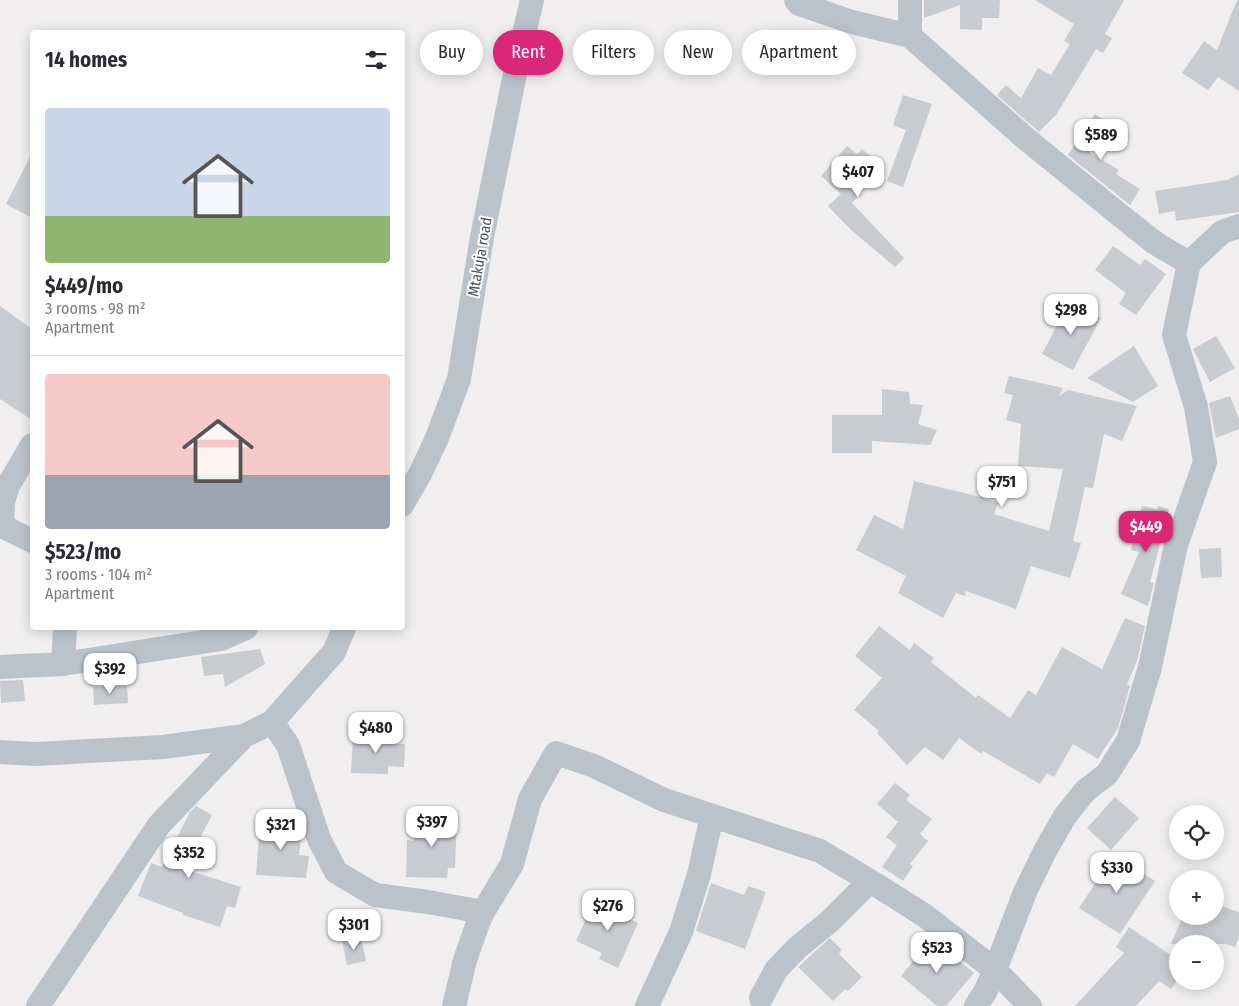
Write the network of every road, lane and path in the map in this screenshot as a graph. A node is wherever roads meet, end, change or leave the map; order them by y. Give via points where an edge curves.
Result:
1 (532, 0) edge
2 (796, 0) edge
3 (910, 0) edge
4 (910, 36) junction
5 (1239, 226) edge
6 (1189, 263) junction
7 (30, 448) edge
8 (405, 500) edge
9 (1, 525) edge
10 (30, 540) edge
11 (65, 630) edge
12 (242, 630) edge
13 (343, 630) edge
14 (63, 664) junction
15 (0, 667) edge
16 (272, 722) junction
17 (244, 736) junction
18 (0, 752) edge
19 (712, 816) junction
20 (870, 881) junction
21 (483, 912) junction
22 (995, 970) junction
23 (761, 998) dead end
24 (38, 1006) edge
25 (454, 1006) edge
26 (647, 1006) edge
27 (976, 1006) edge
28 (1030, 1006) edge

1 - 8 street, Mtakuja road via 482,238 459,379 437,438
2 - 4 street via 799,4 852,22
3 - 4 street
4 - 6 street via 1025,138 1155,243
5 - 6 street via 1222,232
6 - 22 street via 1174,335 1196,407 1205,462 1176,545 1150,667 1128,741 1108,774 1085,791 1065,816 1025,892
7 - 9 street via 8,486
9 - 10 street
11 - 14 street
12 - 14 street via 221,640
13 - 16 street via 334,652
14 - 15 street
16 - 17 street
16 - 21 street via 288,745 319,839 336,872 375,895
17 - 18 street via 163,747 35,754
17 - 24 street via 159,825
19 - 20 street via 820,851
19 - 21 street via 664,800 594,766 556,753 530,799 512,864
19 - 26 street via 681,932
20 - 22 street via 924,915
20 - 23 street via 776,970
21 - 25 street via 465,960
22 - 27 street
22 - 28 street

